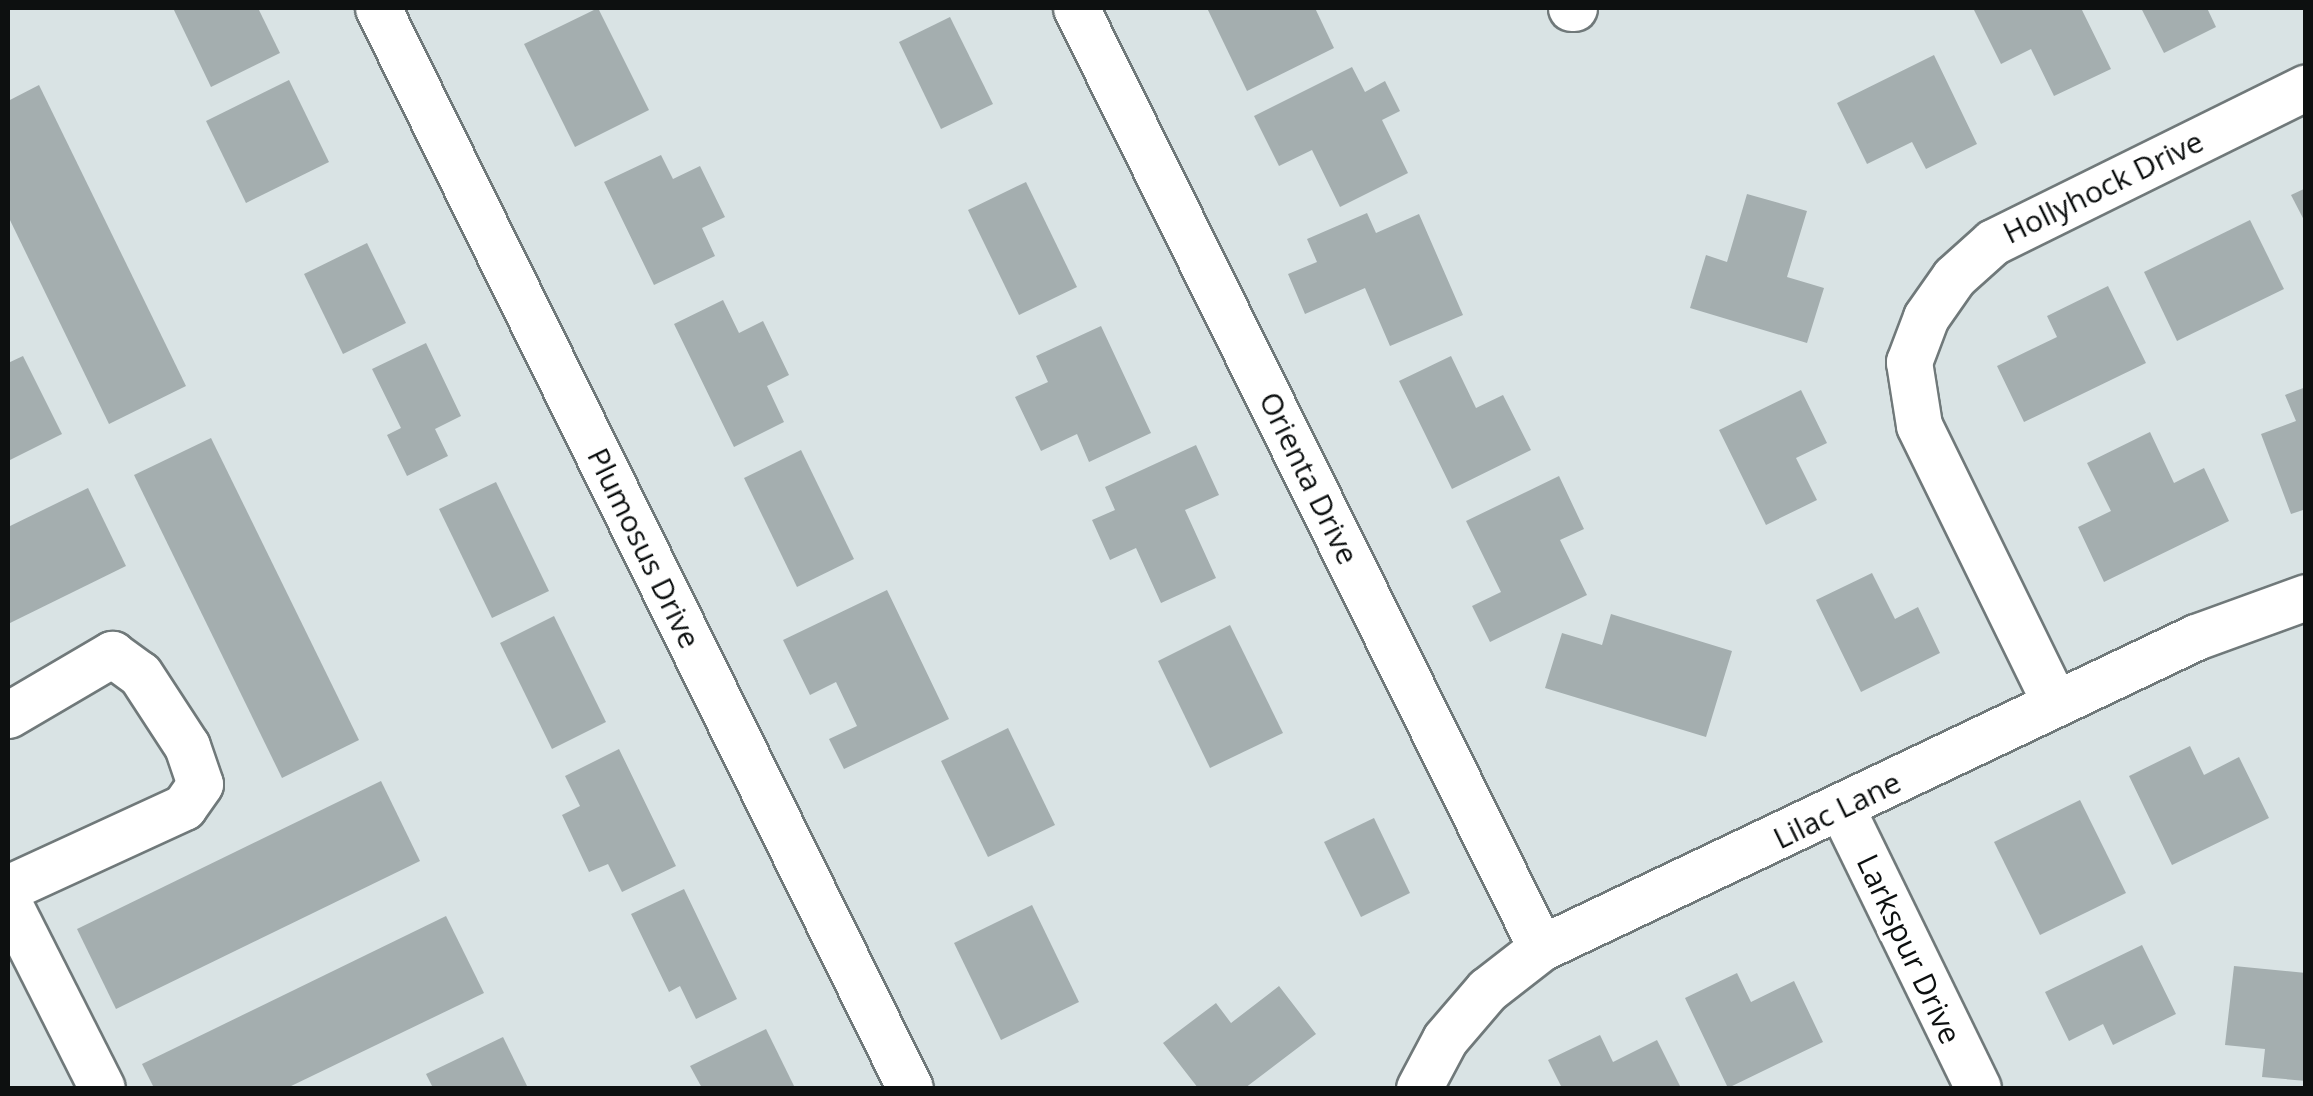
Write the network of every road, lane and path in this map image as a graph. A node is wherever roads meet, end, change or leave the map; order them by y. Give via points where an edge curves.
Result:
1 (378, 8) edge
2 (1076, 8) edge
3 (2306, 87) edge
4 (2306, 597) edge
5 (2056, 703) junction
6 (8, 715) edge
7 (1842, 809) junction
8 (8, 888) edge
9 (8, 902) edge
10 (1541, 948) junction
11 (102, 1088) edge
12 (910, 1088) edge
13 (1419, 1088) edge
14 (1978, 1088) edge

1 - 12 street, Plumosus Drive
2 - 10 street, Orienta Drive
3 - 5 street, Hollyhock Drive via 1993,242 1954,277 1926,317 1909,362 1919,425
4 - 5 street, Lilac Lane via 2196,637
5 - 7 street, Lilac Lane
6 - 8 street via 112,654 140,674 187,746 200,784 184,807
7 - 10 street, Lilac Lane
7 - 14 street, Larkspur Drive
9 - 11 street
10 - 13 street, Lilac Lane via 1486,990 1445,1040

